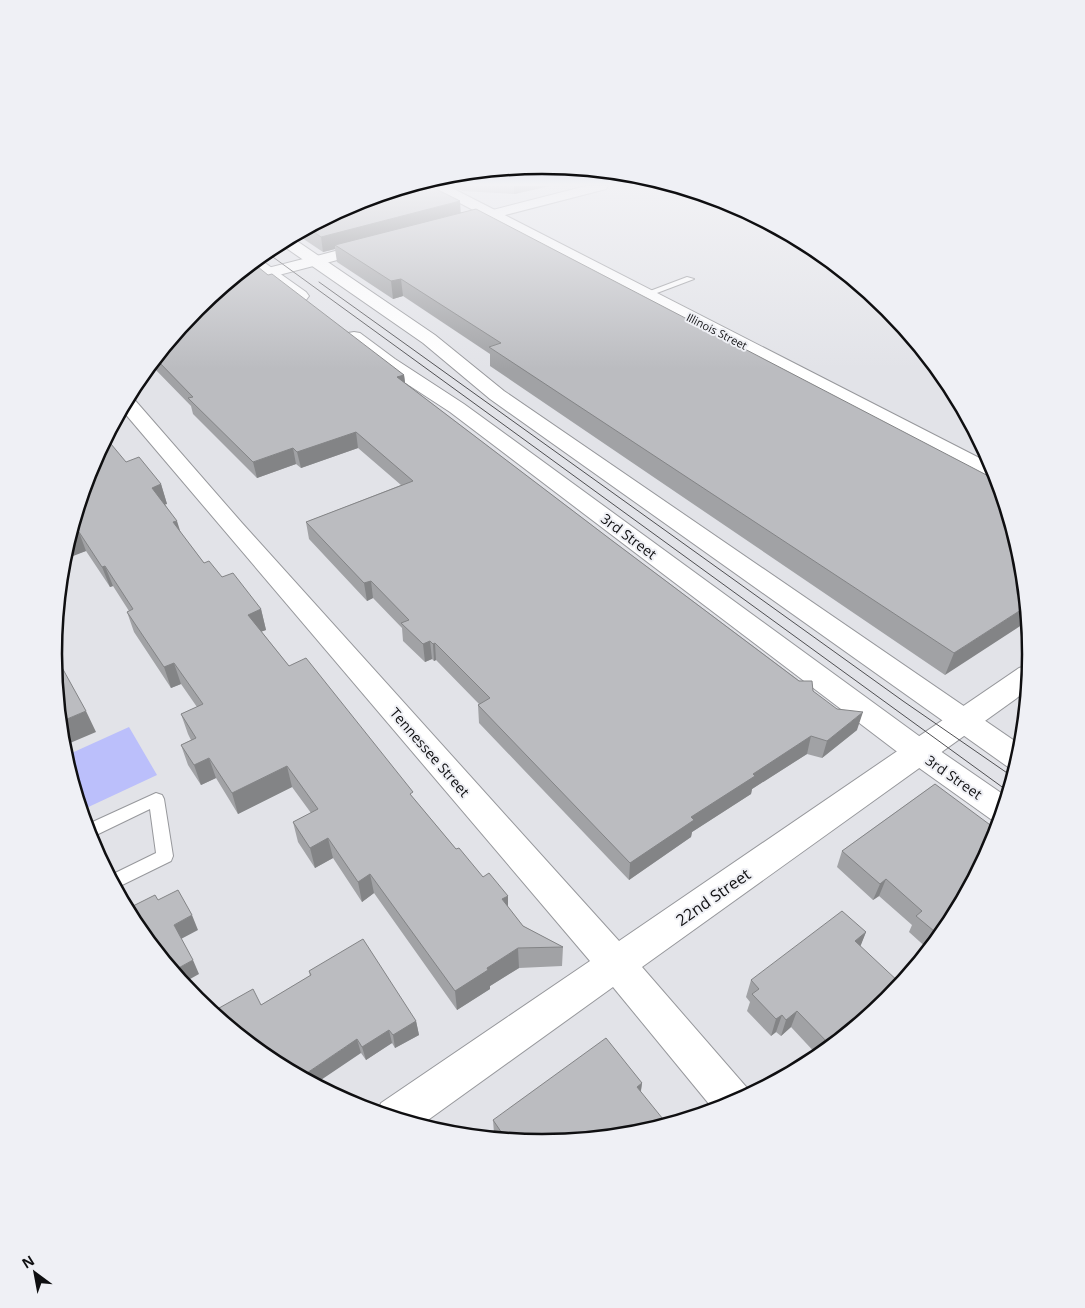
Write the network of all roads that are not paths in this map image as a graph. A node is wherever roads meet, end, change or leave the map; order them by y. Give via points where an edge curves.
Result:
1 (295, 247) edge
2 (369, 247) edge
3 (556, 247) edge
4 (315, 261) junction
5 (260, 266) edge
6 (269, 273) junction
7 (690, 279) dead end
8 (241, 280) edge
9 (646, 294) junction
10 (314, 307) edge
11 (344, 329) edge
12 (131, 408) edge
13 (986, 470) edge
14 (1021, 681) edge
15 (963, 722) junction
16 (919, 752) junction
17 (1011, 755) edge
18 (997, 807) edge
19 (95, 828) edge
20 (119, 879) edge
21 (615, 965) junction
22 (728, 1096) edge
23 (403, 1113) edge

1 - 4 street
2 - 4 street
3 - 9 street, Illinois Street
4 - 6 street
4 - 15 street via 429,339 497,395
5 - 6 street
6 - 8 street
6 - 10 street
7 - 9 lane
9 - 13 street, Illinois Street
11 - 16 street, 3rd Street via 388,363 465,414
12 - 21 street, Tennessee Street
14 - 15 street, 22nd Street
15 - 16 street, 22nd Street
15 - 17 street
16 - 18 street, 3rd Street
16 - 21 street, 22nd Street
19 - 20 lane via 156,799 165,856
21 - 22 street, Tennessee Street
21 - 23 street, 22nd Street

